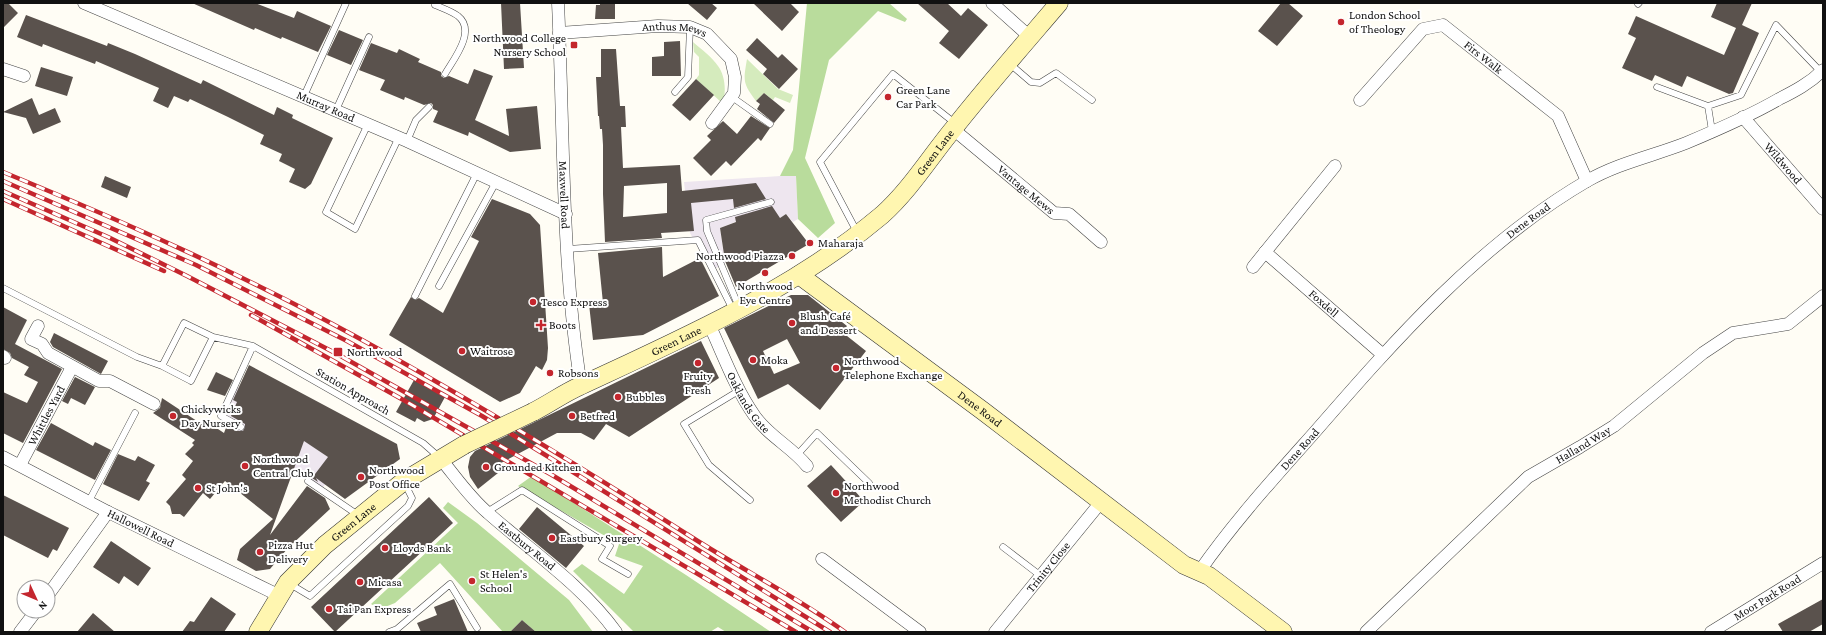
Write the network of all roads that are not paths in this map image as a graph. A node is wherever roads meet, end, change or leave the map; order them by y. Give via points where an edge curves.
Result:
1 (84, 3) edge
2 (346, 3) edge
3 (558, 3) edge
4 (992, 3) edge
5 (1059, 3) edge
6 (435, 4) dead end
7 (690, 27) junction
8 (559, 33) junction
9 (369, 36) dead end
10 (1030, 37) junction
11 (1007, 62) junction
12 (3, 69) edge
13 (1822, 71) edge
14 (445, 74) dead end
15 (24, 76) dead end
16 (1657, 87) dead end
17 (675, 92) dead end
18 (304, 96) junction
19 (732, 97) junction
20 (1092, 100) dead end
21 (1360, 100) dead end
22 (1708, 106) junction
23 (429, 107) dead end
24 (336, 110) junction
25 (1743, 117) junction
26 (712, 123) dead end
27 (368, 124) junction
28 (770, 124) dead end
29 (954, 127) junction
30 (1712, 131) junction
31 (404, 139) junction
32 (1335, 166) dead end
33 (478, 173) junction
34 (1587, 181) junction
35 (496, 182) junction
36 (771, 202) dead end
37 (1823, 209) edge
38 (566, 214) junction
39 (858, 234) junction
40 (1102, 242) dead end
41 (568, 249) junction
42 (1265, 252) junction
43 (1253, 268) dead end
44 (799, 275) junction
45 (439, 286) dead end
46 (3, 288) edge
47 (415, 296) dead end
48 (1823, 296) edge
49 (737, 310) junction
50 (709, 324) junction
51 (38, 326) dead end
52 (213, 337) junction
53 (253, 346) junction
54 (1382, 354) junction
55 (162, 366) junction
56 (72, 367) junction
57 (581, 386) junction
58 (740, 390) junction
59 (154, 404) dead end
60 (135, 413) dead end
61 (241, 427) dead end
62 (798, 454) junction
63 (3, 457) edge
64 (440, 458) junction
65 (20, 465) junction
66 (807, 466) dead end
67 (308, 481) dead end
68 (404, 481) junction
69 (869, 484) dead end
70 (750, 500) dead end
71 (89, 501) junction
72 (1101, 502) junction
73 (108, 512) junction
74 (487, 512) junction
75 (360, 516) junction
76 (1003, 547) dead end
77 (822, 559) dead end
78 (1823, 562) edge
79 (1199, 572) junction
80 (628, 574) dead end
81 (1041, 576) junction
82 (56, 584) edge
83 (284, 589) junction
84 (30, 619) edge
85 (477, 628) dead end
86 (262, 629) edge
87 (20, 632) edge
88 (389, 632) edge
89 (616, 632) edge
90 (920, 632) edge
91 (995, 632) edge
92 (1283, 632) edge
93 (1366, 632) edge
94 (1710, 632) edge

1 - 18 street, Murray Road
2 - 18 lane
3 - 8 street, Maxwell Road
4 - 10 street
5 - 10 main road, Green Lane
6 - 14 lane via 457,15 464,26 463,44
7 - 8 street, Anthus Mews via 604,28
7 - 17 lane via 688,78
7 - 19 street, Anthus Mews via 707,34 731,59 735,77
8 - 38 street, Maxwell Road
9 - 24 lane
10 - 11 main road, Green Lane
11 - 20 lane via 1031,82 1040,83 1056,73
11 - 29 main road, Green Lane
12 - 15 street
13 - 22 lane via 1776,25 1741,95
13 - 25 street, Dene Road via 1813,80
16 - 22 lane
18 - 24 street, Murray Road
19 - 26 street, Anthus Mews
19 - 28 lane
21 - 34 street, Firs Walk via 1423,29 1443,25 1558,116
22 - 30 lane
23 - 31 lane via 416,120
24 - 27 street, Murray Road
25 - 30 street, Dene Road
25 - 37 street, Wildwood
27 - 31 street, Murray Road
27 - 31 lane via 326,212 355,229
29 - 39 main road, Green Lane via 915,179 884,213
29 - 39 lane via 938,110 893,74 820,162
29 - 40 street, Vantage Mews via 1054,214 1069,214
30 - 34 street, Dene Road
31 - 33 street, Murray Road
32 - 42 street
33 - 35 street, Murray Road
33 - 47 lane
34 - 54 street, Dene Road via 1530,218 1487,252
35 - 38 street, Murray Road
35 - 45 lane
36 - 49 lane via 706,220 707,231
38 - 41 street, Maxwell Road
39 - 44 main road, Green Lane
41 - 49 lane via 698,240
41 - 57 street, Maxwell Road via 576,356
42 - 43 street
42 - 54 street, Foxdell
44 - 49 main road, Green Lane
44 - 72 main road, Dene Road
46 - 55 lane via 137,357
48 - 93 street, Halland Way via 1788,324 1733,333 1703,353 1614,426 1528,477
49 - 50 main road, Green Lane
50 - 57 main road, Green Lane
50 - 58 street, Oaklands Gate
51 - 56 street via 31,339 42,344 48,353
52 - 53 lane, Station Approach
52 - 55 lane, Station Approach via 184,323
52 - 55 lane via 191,381
53 - 61 lane via 221,416
53 - 64 lane, Station Approach via 423,443
54 - 79 street, Dene Road via 1282,470
56 - 59 street via 99,381 110,381
56 - 65 street, Whittles Yard
57 - 64 main road, Green Lane, bridge
58 - 62 street, Oaklands Gate via 755,416 776,438
58 - 70 lane via 684,424 709,465
60 - 71 lane
62 - 66 street, Oaklands Gate
62 - 69 lane via 817,434
63 - 65 street, Hallowell Road
64 - 68 main road, Green Lane
64 - 74 street, Eastbury Road via 465,491
65 - 71 street, Hallowell Road
67 - 75 lane
68 - 75 main road, Green Lane
68 - 83 lane via 412,498 408,506 310,596
71 - 73 street, Hallowell Road
72 - 79 main road, Dene Road via 1184,565
72 - 81 street, Trinity Close
73 - 82 street
73 - 83 street, Hallowell Road
74 - 80 lane via 522,490 610,546 602,559
74 - 89 street, Eastbury Road via 574,587
75 - 83 main road, Green Lane via 325,545
76 - 81 lane
77 - 90 street
78 - 94 street, Moor Park Road
79 - 92 main road via 1221,584
81 - 91 street, Trinity Close
83 - 86 main road, Green Lane
84 - 87 street
85 - 88 lane via 450,584 397,629

